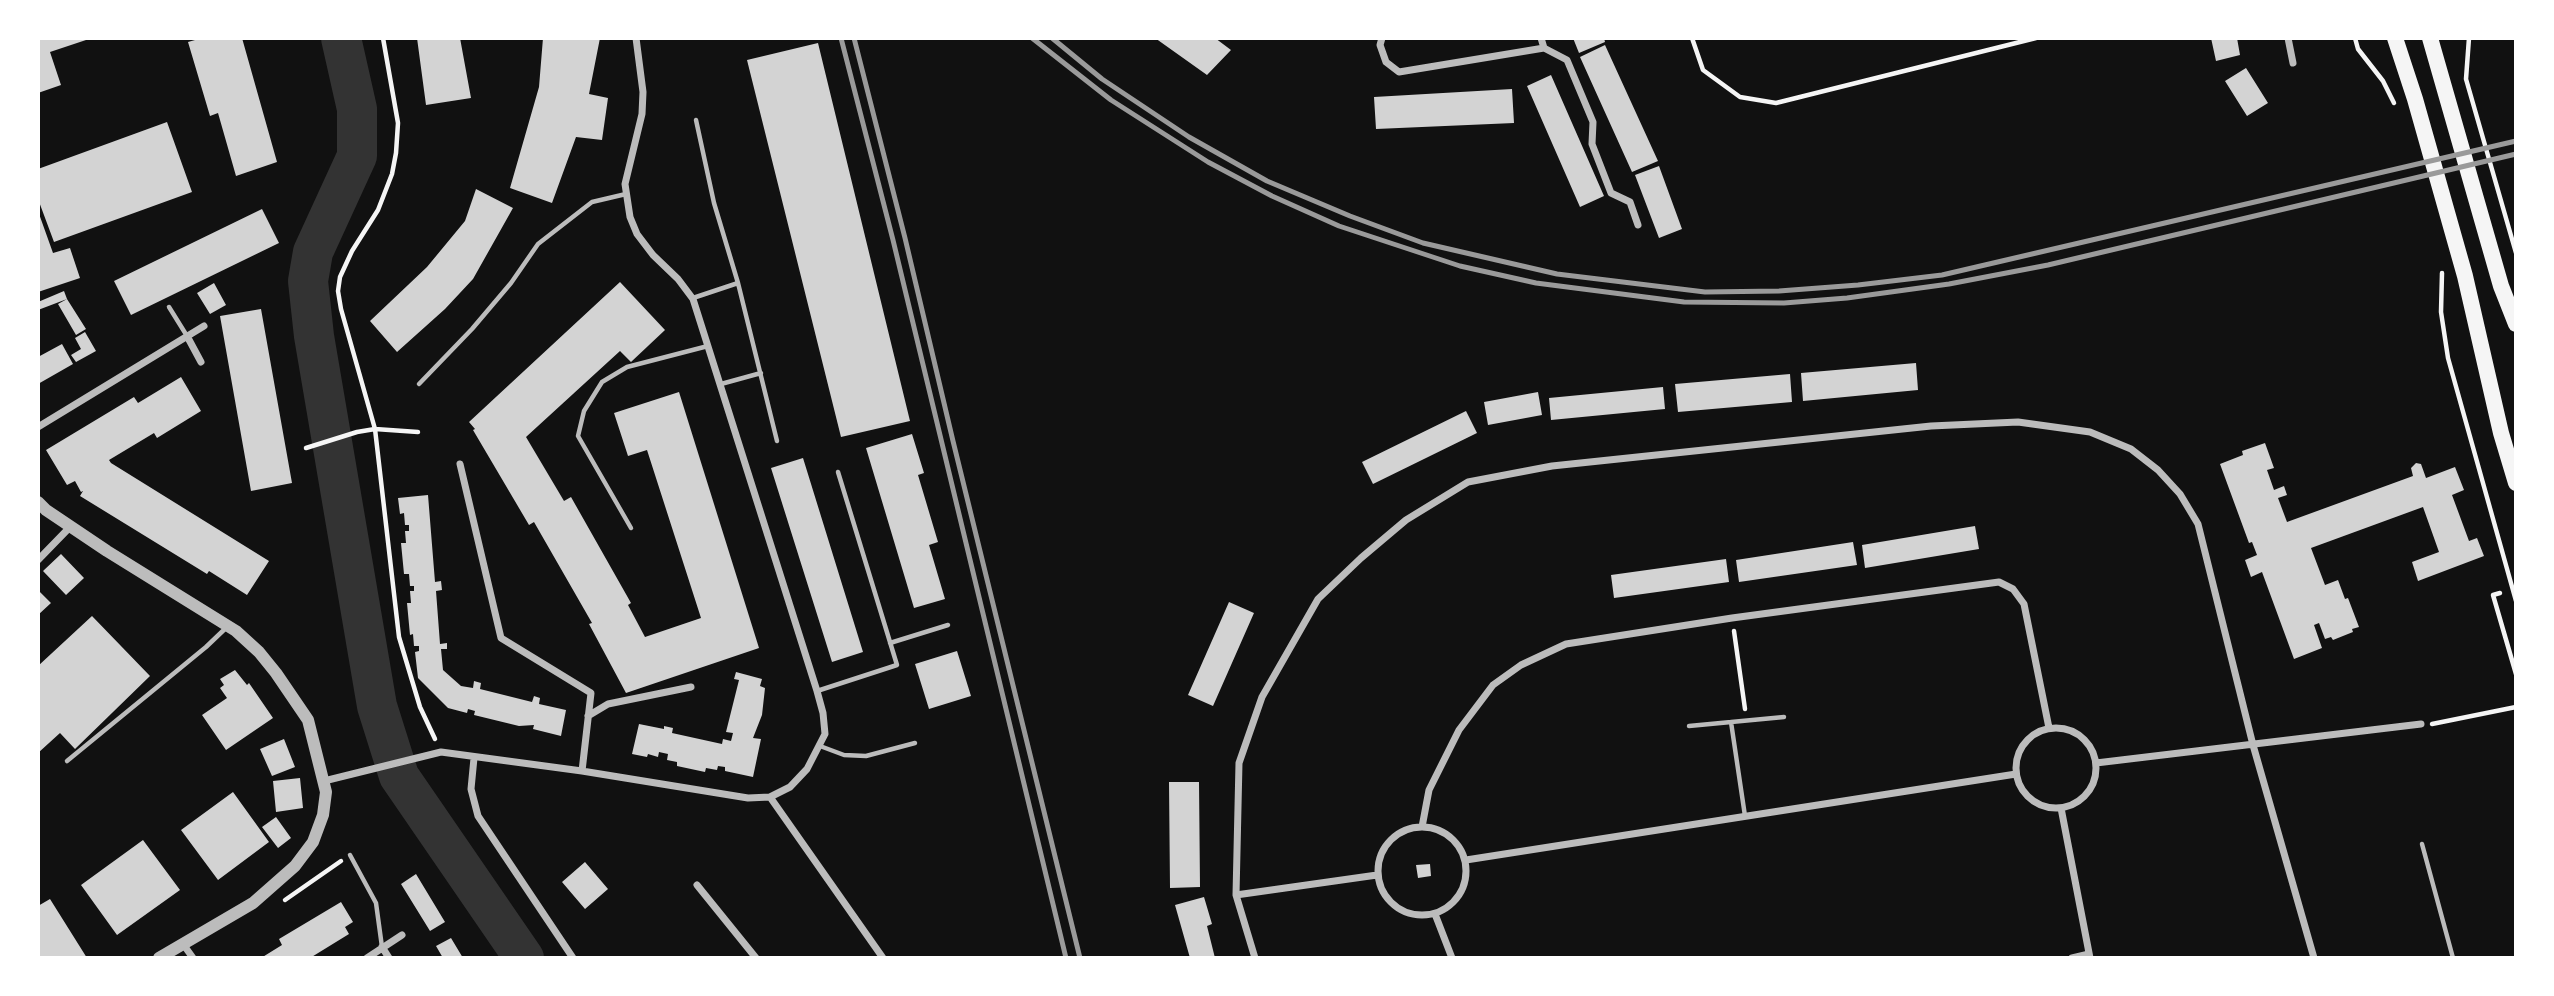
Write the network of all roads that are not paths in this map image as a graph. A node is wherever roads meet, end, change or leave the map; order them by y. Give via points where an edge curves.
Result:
1 (636, 38) edge
2 (1381, 38) edge
3 (1541, 38) edge
4 (2288, 38) edge
5 (2395, 38) edge
6 (2430, 38) edge
7 (1544, 48) junction
8 (2293, 62) dead end
9 (696, 120) dead end
10 (626, 194) junction
11 (1638, 225) dead end
12 (738, 283) junction
13 (692, 299) junction
14 (169, 307) dead end
15 (2515, 324) edge
16 (204, 326) dead end
17 (187, 336) junction
18 (709, 345) junction
19 (201, 362) dead end
20 (761, 373) junction
21 (419, 384) dead end
22 (721, 384) junction
23 (38, 428) edge
24 (777, 441) dead end
25 (460, 464) dead end
26 (838, 472) dead end
27 (2515, 483) edge
28 (38, 502) edge
29 (71, 526) junction
30 (631, 528) dead end
31 (38, 560) edge
32 (948, 625) dead end
33 (228, 626) junction
34 (890, 643) junction
35 (691, 687) dead end
36 (817, 691) junction
37 (588, 716) junction
38 (1784, 718) dead end
39 (1731, 722) junction
40 (2421, 724) road end
41 (1689, 726) dead end
42 (2049, 728) junction
43 (915, 743) dead end
44 (2253, 745) junction
45 (820, 746) junction
46 (474, 758) junction
47 (67, 761) dead end
48 (2096, 763) junction
49 (582, 771) junction
50 (2016, 774) junction
51 (324, 781) junction
52 (770, 797) junction
53 (2061, 808) junction
54 (1745, 816) junction
55 (1422, 827) junction
56 (2422, 844) dead end
57 (350, 855) road end
58 (1466, 860) junction
59 (1377, 875) junction
60 (697, 885) dead end
61 (1236, 895) junction
62 (1435, 914) junction
63 (402, 935) dead end
64 (183, 944) junction
65 (382, 947) junction
66 (2090, 956) edge
67 (159, 957) edge
68 (192, 957) edge
69 (366, 957) edge
70 (389, 957) edge
71 (573, 957) edge
72 (756, 957) edge
73 (883, 957) edge
74 (1255, 957) edge
75 (1452, 957) edge
76 (2073, 957) edge
77 (2314, 957) edge
78 (2453, 957) edge

1 - 10 street via 642,114 629,158
2 - 7 street via 1386,62 1399,72
3 - 7 street
4 - 8 street
5 - 27 highway via 2465,276
6 - 15 highway
7 - 11 street via 1567,60 1593,122 1592,144 1611,193 1630,202
9 - 12 lane
10 - 13 street via 637,234
10 - 21 lane via 592,202 538,244 472,329
12 - 13 lane
12 - 20 lane
13 - 18 street
14 - 17 lane
16 - 17 street
17 - 19 street
17 - 23 street
18 - 22 street
18 - 30 lane via 627,367 602,382 584,411 578,436
20 - 22 lane
20 - 24 lane
22 - 36 street
25 - 37 street via 501,638 591,694
26 - 34 lane
28 - 29 street
29 - 31 street
29 - 33 street
32 - 34 lane
33 - 47 lane
33 - 51 street via 259,652 308,719
34 - 36 lane via 897,665
35 - 37 street via 608,704
36 - 45 street via 825,734
37 - 49 street
38 - 39 lane
39 - 41 lane
39 - 54 lane
40 - 44 street
42 - 48 street via 2062,728 2085,740
42 - 50 street via 2034,733 2023,744 2016,758
42 - 55 street via 2024,604 2013,589 1999,582 1566,644 1521,664 1493,685 1460,730 1429,790
43 - 45 lane via 866,756 844,755
44 - 48 street
44 - 61 street via 2198,524 2158,470 2131,449 2101,436 2018,422 1931,426 1552,466 1468,482 1406,520 1318,599 1262,697 1239,762
44 - 77 street
45 - 52 street via 790,788
46 - 49 street
46 - 51 street via 442,752
46 - 71 street via 471,789 478,817
48 - 53 street via 2092,787 2073,805
49 - 52 street via 748,798
50 - 53 street via 2032,801
50 - 54 street
51 - 64 street via 323,815 313,842 295,866 253,903
52 - 73 street
53 - 66 street
54 - 58 street
55 - 58 street via 1451,838
55 - 59 street via 1399,833 1387,844
56 - 78 lane
57 - 65 lane via 376,903
58 - 62 street via 1462,891
59 - 61 street
59 - 62 street via 1382,892 1405,913
60 - 72 street
61 - 74 street
62 - 75 street
63 - 65 street
64 - 67 street
64 - 68 street
65 - 69 street
65 - 70 street
66 - 76 street

